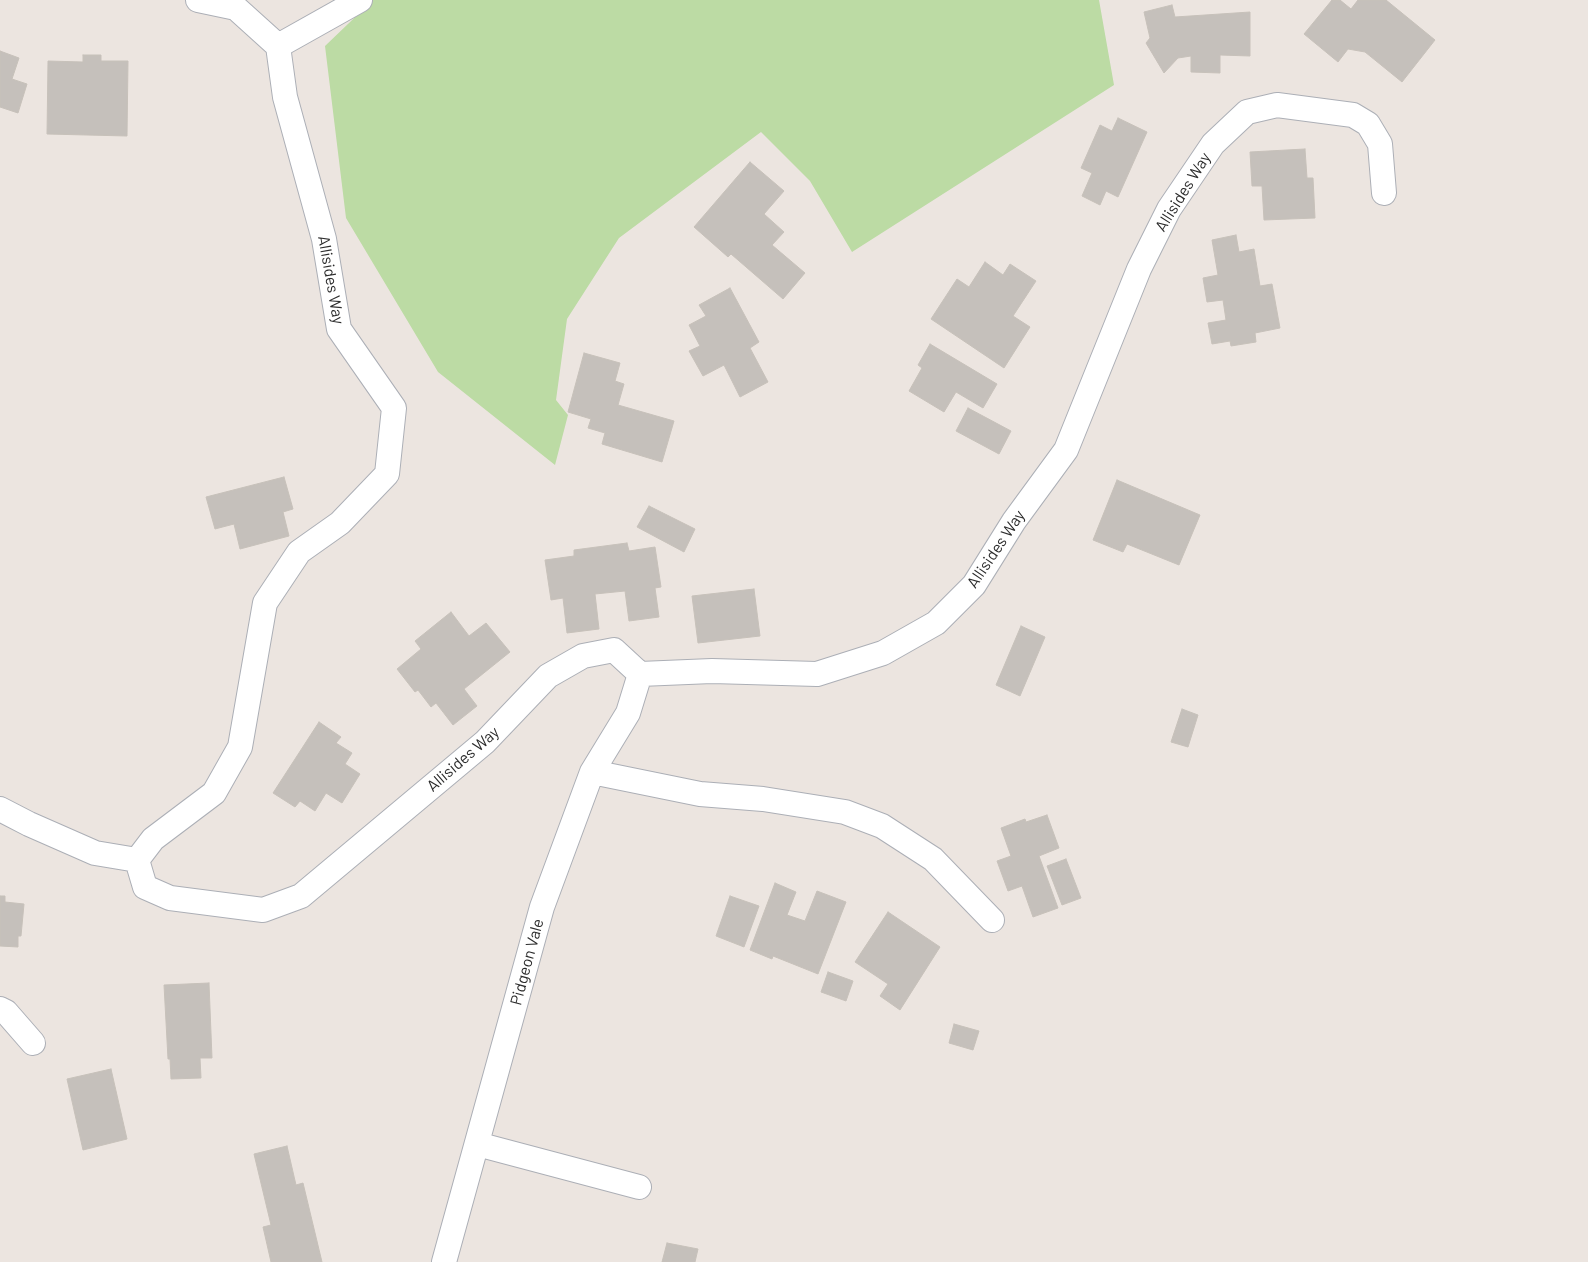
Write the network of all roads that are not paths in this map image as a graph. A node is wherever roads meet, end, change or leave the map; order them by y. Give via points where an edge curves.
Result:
1 (198, 0) edge
2 (360, 0) edge
3 (278, 46) junction
4 (1384, 193) dead end
5 (640, 674) junction
6 (592, 772) junction
7 (0, 809) edge
8 (137, 860) junction
9 (992, 920) dead end
10 (0, 1009) edge
11 (33, 1042) dead end
12 (477, 1144) junction
13 (639, 1187) dead end
14 (444, 1262) edge

1 - 3 street via 236,8
2 - 3 street
3 - 8 street, Allisides Way via 285,97 324,239 339,329 394,408 387,474 340,523 299,552 265,603 240,748 214,793 152,839
4 - 5 street, Allisides Way via 1380,144 1368,124 1353,114 1277,105 1247,112 1213,144 1170,209 1139,269 1066,450 1014,521 974,585 936,623 883,653 817,674 712,671
5 - 6 street, Pidgeon Vale via 628,713
5 - 8 street, Allisides Way via 614,650 583,656 548,676 485,742 301,896 271,908 263,910 170,898 145,887
6 - 9 street via 700,794 763,799 845,812 882,826 932,859
6 - 12 street, Pidgeon Vale via 542,907
7 - 8 street via 95,853
10 - 11 street
12 - 13 street
12 - 14 street, Pidgeon Vale

